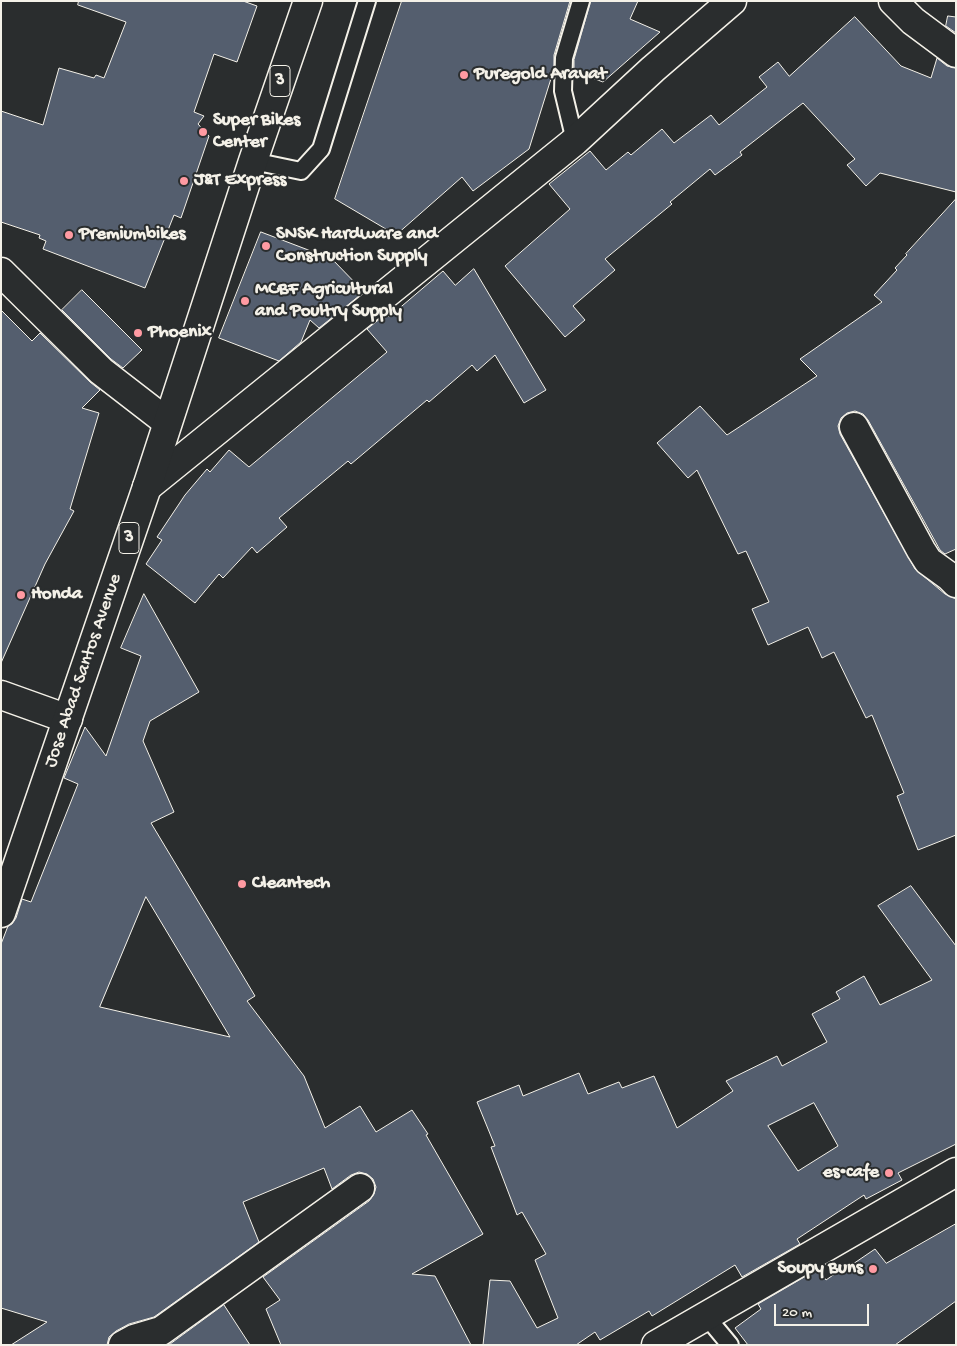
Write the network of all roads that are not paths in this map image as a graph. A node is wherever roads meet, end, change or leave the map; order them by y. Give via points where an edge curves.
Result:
1 (308, 1) edge
2 (367, 1) edge
3 (581, 1) edge
4 (732, 1) edge
5 (893, 1) edge
6 (956, 53) edge
7 (575, 141) junction
8 (252, 161) junction
9 (1, 272) edge
10 (167, 422) junction
11 (854, 427) dead end
12 (147, 487) junction
13 (956, 583) edge
14 (1, 695) edge
15 (68, 719) junction
16 (1, 913) edge
17 (956, 1172) edge
18 (360, 1188) dead end
19 (706, 1316) junction
20 (123, 1345) edge
21 (656, 1345) edge
22 (730, 1345) edge

1 - 8 main road, Jose Abad Santos Avenue / 3
2 - 8 lane via 321,149 301,171
3 - 7 lane via 564,58 563,91
4 - 7 main road
5 - 6 main road
7 - 12 main road
8 - 10 main road, Jose Abad Santos Avenue / 3
9 - 10 main road via 101,371
10 - 12 main road, Jose Abad Santos Avenue / 3
11 - 13 main road via 928,561
12 - 15 main road, Jose Abad Santos Avenue / 3
14 - 15 main road
15 - 16 main road, Jose Abad Santos Avenue / 3
17 - 19 main road
18 - 20 main road via 161,1330
19 - 21 main road
19 - 22 lane

